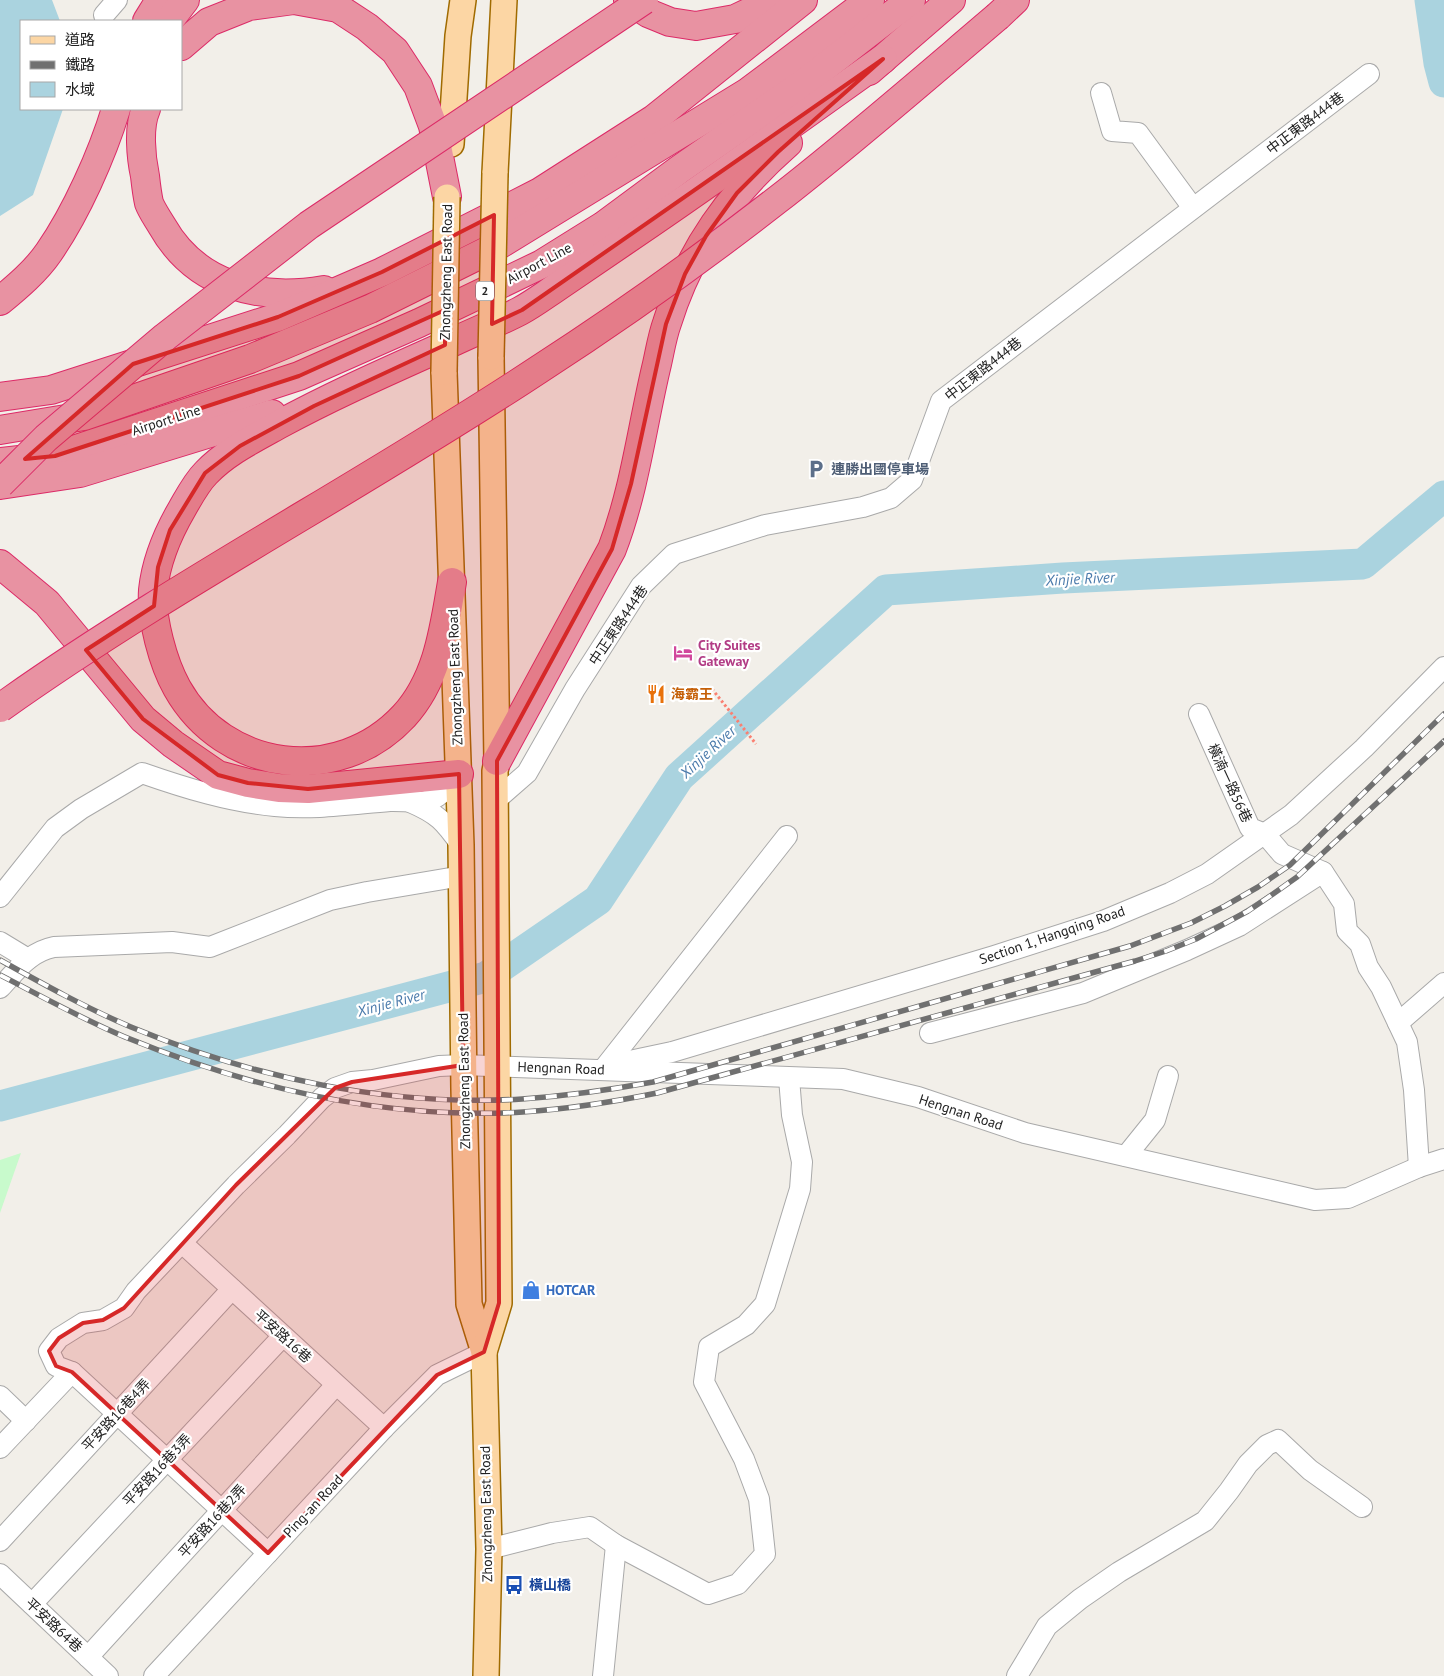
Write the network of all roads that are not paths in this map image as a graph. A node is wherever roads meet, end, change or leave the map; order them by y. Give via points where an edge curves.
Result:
1 (160, 0) edge
2 (185, 0) edge
3 (463, 0) edge
4 (504, 0) edge
5 (628, 0) edge
6 (644, 0) edge
7 (775, 0) edge
8 (803, 0) edge
9 (870, 0) edge
10 (911, 0) edge
11 (951, 0) edge
12 (1006, 8) edge
13 (148, 20) edge
14 (170, 20) edge
15 (182, 45) edge
16 (883, 58) junction
17 (1369, 74) dead end
18 (1101, 93) dead end
19 (116, 110) edge
20 (146, 110) edge
21 (447, 197) junction
22 (1193, 208) junction
23 (355, 284) junction
24 (0, 302) edge
25 (359, 385) junction
26 (0, 397) edge
27 (0, 430) edge
28 (0, 462) edge
29 (0, 485) edge
30 (0, 564) edge
31 (452, 582) junction
32 (1444, 667) edge
33 (0, 708) edge
34 (1199, 714) dead end
35 (496, 766) junction
36 (459, 774) junction
37 (496, 800) junction
38 (410, 802) junction
39 (1265, 834) junction
40 (787, 836) dead end
41 (461, 846) junction
42 (1323, 872) junction
43 (462, 876) junction
44 (0, 898) edge
45 (0, 942) edge
46 (28, 959) junction
47 (1444, 983) edge
48 (0, 988) edge
49 (1398, 1023) junction
50 (930, 1033) dead end
51 (463, 1065) junction
52 (499, 1066) junction
53 (597, 1068) junction
54 (1168, 1076) dead end
55 (789, 1078) junction
56 (1126, 1156) junction
57 (1444, 1159) edge
58 (1419, 1167) junction
59 (182, 1243) junction
60 (232, 1289) junction
61 (283, 1336) junction
62 (484, 1352) junction
63 (72, 1372) junction
64 (336, 1384) junction
65 (0, 1396) edge
66 (117, 1414) junction
67 (26, 1421) junction
68 (384, 1428) junction
69 (0, 1448) edge
70 (167, 1460) junction
71 (1362, 1507) dead end
72 (222, 1510) junction
73 (0, 1541) edge
74 (616, 1545) junction
75 (488, 1549) junction
76 (268, 1553) junction
77 (0, 1574) edge
78 (32, 1604) junction
79 (88, 1657) junction
80 (108, 1676) edge
81 (154, 1676) edge
82 (486, 1676) edge
83 (603, 1676) edge
84 (1017, 1676) edge

1 - 13 highway
2 - 14 highway
3 - 21 main road, Zhongzheng East Road
4 - 35 main road, Zhongzheng East Road, bridge via 495,172 491,357
5 - 7 highway via 670,22 696,26 735,19
6 - 29 highway, bridge via 309,225 165,337 46,438
8 - 23 highway via 654,119 556,182
9 - 27 highway via 748,92 497,246 370,309 250,359 93,413
10 - 28 highway, Airport Line / 2 via 804,83 604,226 542,264 299,376 55,456
11 - 16 highway
12 - 33 highway, bridge via 884,114 777,200 654,292 415,450 131,620
15 - 21 highway via 209,22 249,6 294,0 338,8 395,51 418,86 433,126
16 - 25 highway via 522,310
16 - 35 highway via 737,193 706,236 685,274 666,324 622,523 612,549
17 - 22 street, 中正東路444巷
18 - 22 street via 1112,131 1138,133
19 - 24 highway via 77,204 48,252
20 - 23 highway via 141,157 150,204 167,234 197,267 220,281 251,291 310,292
21 - 31 main road, Zhongzheng East Road, bridge via 444,372
22 - 37 street, 中正東路444巷 via 941,401 912,480 891,498 863,507 766,525 674,554 641,586 575,689 527,773
23 - 26 highway via 278,317 52,390
25 - 29 highway via 80,473
25 - 31 highway via 240,446 206,473 189,496 170,530 153,592 158,637 170,675 186,704 218,736 240,748 278,761 307,762 343,756 374,742 404,716 418,697 433,669 442,639
30 - 36 highway via 47,603 143,719 218,775 279,788 308,789
31 - 36 main road, Zhongzheng East Road
32 - 39 street, Section 1, Hangqing Road via 1364,748 1291,815
34 - 39 street, 橫湳一路56巷 via 1250,828
35 - 36 main road
35 - 37 main road, Zhongzheng East Road
36 - 38 street via 438,797
36 - 41 main road, Zhongzheng East Road
37 - 52 main road, Zhongzheng East Road
38 - 41 street via 429,810 445,824
38 - 44 street via 277,806 216,796 142,773 80,809 55,828
39 - 42 street, 橫湳一路56巷 via 1282,854
39 - 53 street, Section 1, Hangqing Road via 1207,874 1103,921 672,1052
40 - 53 street
41 - 43 main road, Zhongzheng East Road
42 - 49 street via 1344,904 1347,931 1360,944 1368,967 1382,987
42 - 50 street via 1239,926 1083,992
43 - 46 street via 330,900 210,947 172,942 54,947 36,952
43 - 51 main road, Zhongzheng East Road
45 - 46 street
46 - 48 street
47 - 49 street
49 - 58 street via 1407,1042 1413,1080
51 - 52 street, Hengnan Road
51 - 59 street, Hengnan Road via 439,1066 335,1088
51 - 62 main road, Zhongzheng East Road via 469,1304
52 - 53 street, Hengnan Road
52 - 62 main road, Zhongzheng East Road via 499,1302
53 - 55 street, Hengnan Road
54 - 56 street via 1155,1120
55 - 56 street, Hengnan Road via 843,1079 918,1097 1024,1133
55 - 74 street via 792,1115 802,1162 800,1189 765,1304 746,1325 709,1347 704,1382 744,1459 759,1499 765,1554 738,1584 708,1594
56 - 58 street, Hengnan Road via 1315,1200 1348,1198
57 - 58 street, Hengnan Road
59 - 60 street, 平安路16巷
59 - 63 street, Hengnan Road via 124,1308 103,1320 83,1323 59,1338 49,1351 56,1366
60 - 61 street, 平安路16巷
60 - 66 street, 平安路16巷4弄
61 - 64 street, 平安路16巷
61 - 70 street, 平安路16巷3弄
62 - 68 street, Ping-an Road via 436,1375
62 - 75 main road, Zhongzheng East Road
63 - 66 street
63 - 67 street
64 - 68 street, 平安路16巷
64 - 72 street, 平安路16巷2弄
65 - 67 street
66 - 70 street
66 - 73 street, 平安路16巷4弄
67 - 69 street
68 - 76 street, Ping-an Road
70 - 72 street
70 - 78 street, 平安路16巷3弄
71 - 84 street via 1310,1470 1278,1440 1267,1445 1248,1464 1205,1521 1119,1572 1047,1626
72 - 76 street
72 - 79 street, 平安路16巷2弄
74 - 75 street via 590,1527
74 - 83 street
75 - 82 main road, Zhongzheng East Road
76 - 81 street, Ping-an Road
77 - 78 street, 平安路64巷
78 - 79 street, 平安路64巷
79 - 80 street, 平安路64巷

